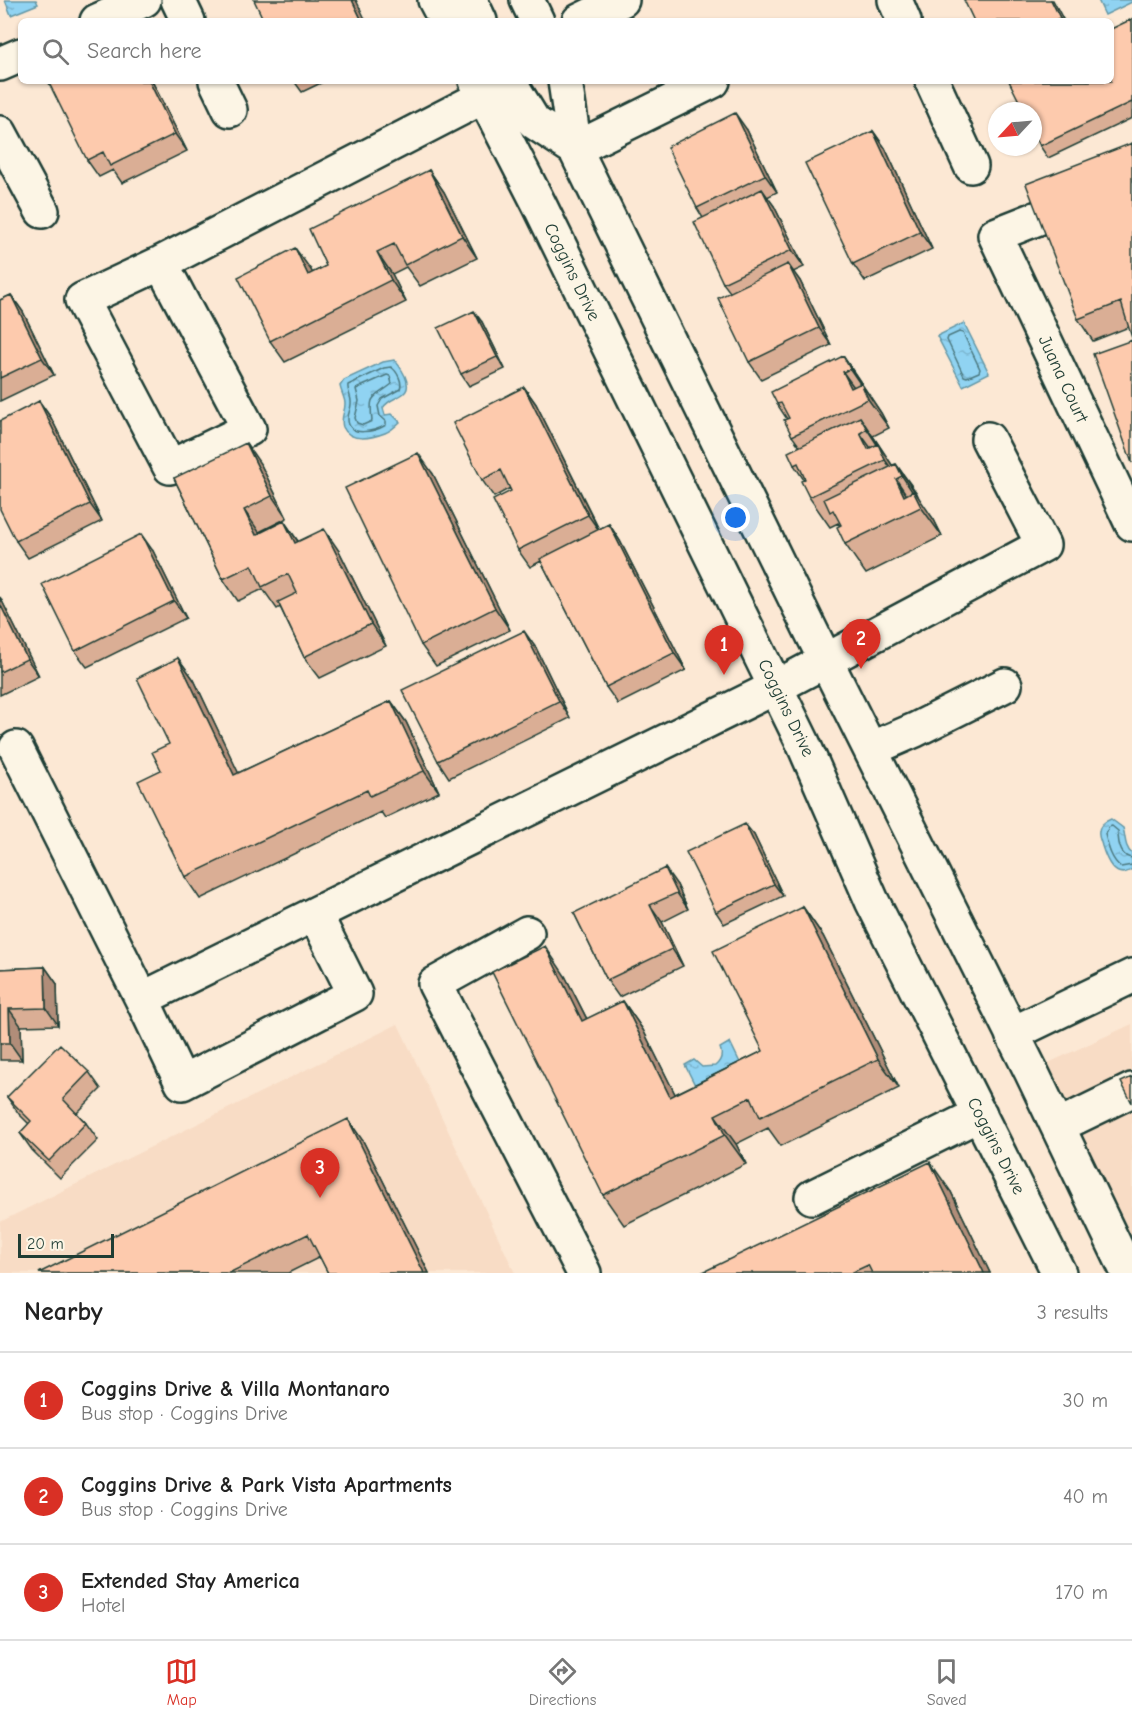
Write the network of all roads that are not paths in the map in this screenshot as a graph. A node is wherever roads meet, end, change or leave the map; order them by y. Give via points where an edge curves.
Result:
1 (144, 0) edge
2 (178, 0) edge
3 (435, 0) edge
4 (470, 0) edge
5 (527, 0) edge
6 (622, 0) edge
7 (895, 0) edge
8 (104, 18) edge
9 (187, 18) edge
10 (444, 18) edge
11 (479, 18) edge
12 (536, 18) edge
13 (585, 18) edge
14 (903, 18) edge
15 (18, 56) edge
16 (0, 64) edge
17 (217, 84) edge
18 (565, 84) edge
19 (707, 84) edge
20 (933, 84) edge
21 (495, 85) edge
22 (230, 110) dead end
23 (0, 133) edge
24 (575, 149) junction
25 (971, 166) dead end
26 (1132, 181) edge
27 (42, 211) dead end
28 (161, 263) junction
29 (988, 439) dead end
30 (1132, 524) edge
31 (826, 660) junction
32 (1005, 685) dead end
33 (776, 687) junction
34 (16, 748) dead end
35 (871, 749) junction
36 (315, 914) junction
37 (527, 933) dead end
38 (1132, 976) edge
39 (142, 999) junction
40 (1012, 1034) junction
41 (1132, 1090) edge
42 (980, 1114) junction
43 (1058, 1126) junction
44 (812, 1197) dead end
45 (584, 1273) edge
46 (1059, 1273) edge
47 (1128, 1273) edge

1 - 8 street
2 - 9 street
3 - 10 street
4 - 11 street
5 - 12 street
6 - 13 street
7 - 14 street
15 - 16 street
17 - 22 street
18 - 24 street
19 - 24 street
20 - 25 street
21 - 24 street via 534,122
21 - 28 street
21 - 33 street, Coggins Drive via 539,204
23 - 27 street
24 - 31 street
26 - 30 street, Juana Court via 995,235
28 - 28 street via 82,300 170,467 249,429
29 - 31 street via 1043,545
31 - 33 street
31 - 35 street
32 - 35 street
33 - 36 street
33 - 42 street, Coggins Drive via 872,901
34 - 39 street
35 - 40 street
36 - 39 street
36 - 39 street via 355,994 182,1083
37 - 45 street via 435,984
38 - 40 street
40 - 43 street
41 - 43 street
42 - 44 street
42 - 46 street, Coggins Drive
43 - 47 street

